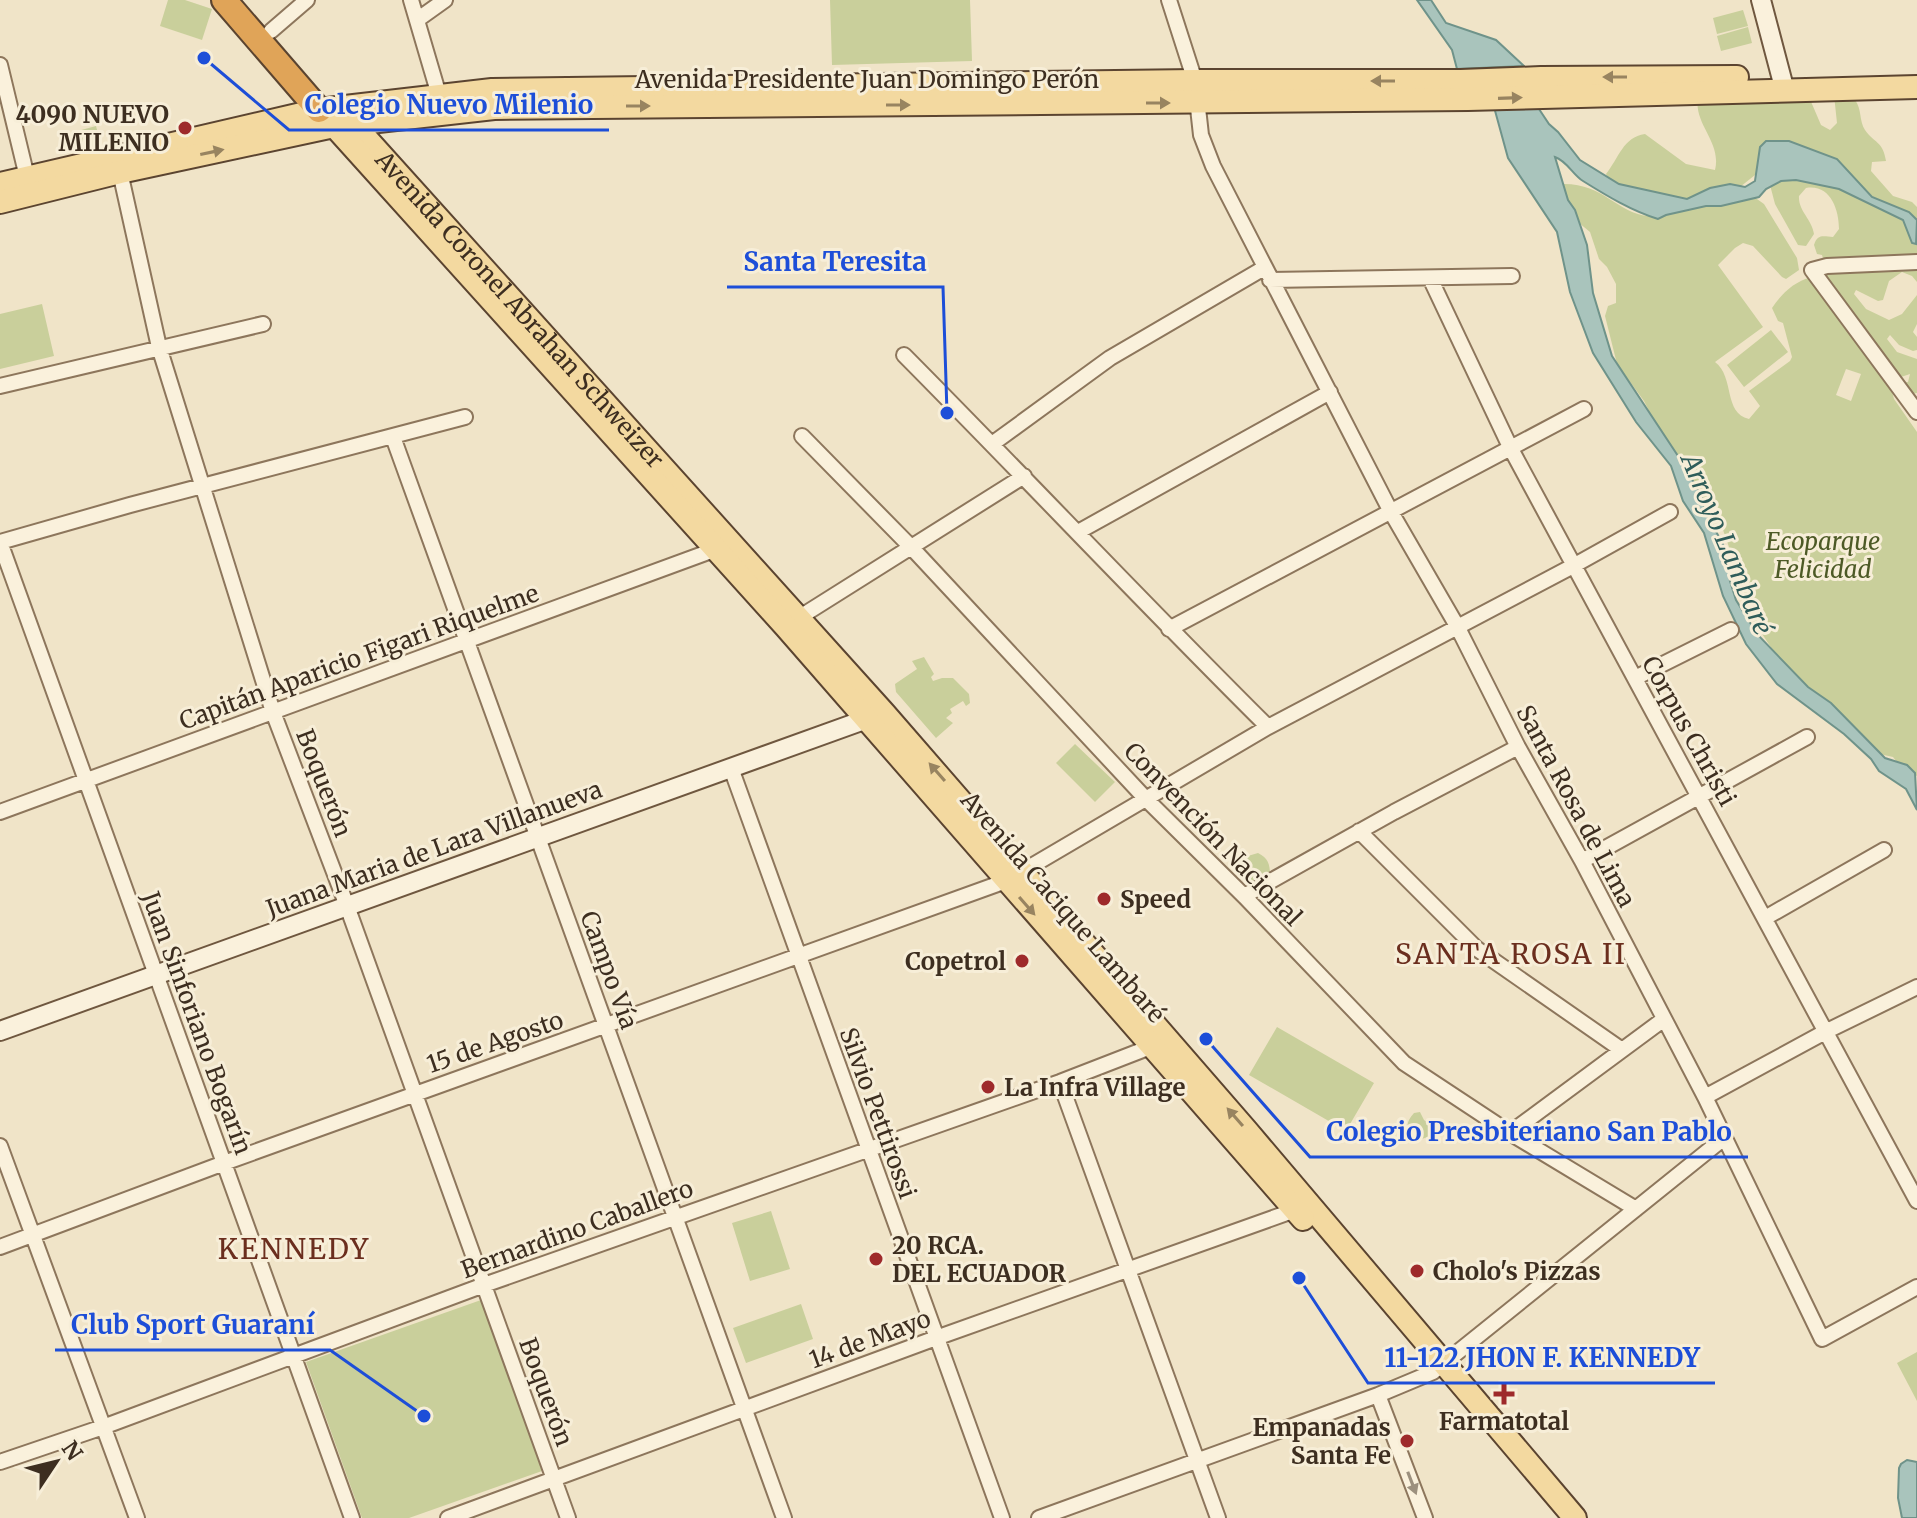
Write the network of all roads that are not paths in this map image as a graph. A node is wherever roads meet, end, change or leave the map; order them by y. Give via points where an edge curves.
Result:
1 (224, 0) edge
2 (244, 0) edge
3 (307, 0) edge
4 (411, 0) edge
5 (445, 0) edge
6 (1169, 0) edge
7 (1761, 0) edge
8 (417, 20) junction
9 (271, 31) junction
10 (0, 65) edge
11 (1909, 80) edge
12 (1783, 84) junction
13 (1196, 92) junction
14 (442, 104) junction
15 (336, 116) junction
16 (392, 120) junction
17 (142, 150) junction
18 (389, 163) junction
19 (120, 172) junction
20 (27, 177) junction
21 (0, 184) edge
22 (0, 202) edge
23 (1917, 262) edge
24 (1267, 274) junction
25 (1512, 276) dead end
26 (1430, 278) junction
27 (263, 324) dead end
28 (159, 347) junction
29 (904, 355) dead end
30 (0, 386) edge
31 (1330, 392) junction
32 (1584, 409) dead end
33 (1917, 412) edge
34 (465, 417) dead end
35 (802, 436) dead end
36 (393, 437) junction
37 (992, 444) junction
38 (1511, 449) junction
39 (1024, 476) junction
40 (201, 488) junction
41 (1391, 512) junction
42 (1670, 512) dead end
43 (1078, 532) junction
44 (0, 542) edge
45 (725, 546) junction
46 (912, 548) junction
47 (1573, 566) junction
48 (800, 617) junction
49 (1457, 626) junction
50 (1169, 629) junction
51 (1731, 630) dead end
52 (466, 641) junction
53 (1635, 678) junction
54 (273, 712) junction
55 (876, 716) junction
56 (1268, 727) junction
57 (1807, 737) dead end
58 (1518, 747) junction
59 (731, 768) junction
60 (86, 780) junction
61 (1700, 796) junction
62 (1145, 798) junction
63 (0, 812) edge
64 (1359, 831) junction
65 (537, 836) junction
66 (1884, 850) dead end
67 (1582, 861) junction
68 (1015, 877) junction
69 (1244, 896) junction
70 (347, 906) junction
71 (1765, 918) junction
72 (798, 958) junction
73 (156, 974) junction
74 (1917, 987) edge
75 (1664, 1019) junction
76 (606, 1027) junction
77 (0, 1031) edge
78 (1825, 1032) junction
79 (1160, 1043) junction
80 (1622, 1050) junction
81 (1060, 1082) junction
82 (415, 1094) junction
83 (1705, 1097) junction
84 (1510, 1133) junction
85 (1724, 1138) junction
86 (0, 1146) edge
87 (868, 1149) junction
88 (224, 1163) junction
89 (1917, 1201) edge
90 (1302, 1208) junction
91 (1636, 1209) junction
92 (675, 1217) junction
93 (33, 1235) junction
94 (0, 1247) edge
95 (1129, 1271) junction
96 (484, 1285) junction
97 (1917, 1287) edge
98 (936, 1338) junction
99 (293, 1355) junction
100 (1440, 1368) junction
101 (1378, 1395) junction
102 (745, 1410) junction
103 (103, 1427) junction
104 (1198, 1461) junction
105 (0, 1462) edge
106 (554, 1479) junction
107 (137, 1518) edge
108 (352, 1518) edge
109 (448, 1518) edge
110 (568, 1518) edge
111 (784, 1518) edge
112 (1002, 1518) edge
113 (1039, 1518) edge
114 (1218, 1518) edge
115 (1425, 1518) edge
116 (1557, 1518) edge
117 (1575, 1518) edge

1 - 15 highway, Avenida Coronel Abrahan Schweizer
2 - 9 highway, Avenida Coronel Abrahan Schweizer
3 - 9 street
4 - 8 street
5 - 8 street
6 - 13 street, Santa Rosa de Lima
7 - 12 street
8 - 14 street
9 - 15 highway, Avenida Coronel Abrahan Schweizer
10 - 20 street
11 - 12 main road, Avenida Presidente Juan Domingo Perón
12 - 13 main road, Avenida Presidente Juan Domingo Perón
13 - 14 main road, Avenida Presidente Juan Domingo Perón via 605,97 492,90
13 - 24 street, Santa Rosa de Lima via 1201,135 1213,166
14 - 15 main road, Avenida Presidente Juan Domingo Perón
14 - 16 main road, Avenida Presidente Juan Domingo Perón
15 - 16 main road, Avenida Presidente Juan Domingo Perón
15 - 17 main road, Avenida Presidente Juan Domingo Perón
15 - 18 main road, Avenida Coronel Abrahan Schweizer
19 -> 15 main road, Avenida Presidente Juan Domingo Perón
15 - 45 main road, Avenida Coronel Abrahan Schweizer
16 - 18 main road via 381,138
17 - 19 street
17 - 20 main road, Avenida Presidente Juan Domingo Perón
18 - 45 main road, Avenida Coronel Abrahan Schweizer
19 - 22 main road, Avenida Presidente Juan Domingo Perón
19 - 28 street, Boquerón
20 - 21 main road, Avenida Presidente Juan Domingo Perón
23 - 33 street via 1812,270
24 - 26 street
24 - 31 street, Santa Rosa de Lima
24 - 37 street via 1110,358
25 - 26 street
26 - 38 street, Corpus Christi
27 - 28 street
28 - 30 street
28 - 40 street, Boquerón
29 - 37 street
31 - 41 street, Santa Rosa de Lima
31 - 43 street
32 - 38 street
34 - 36 street
35 - 46 street, Convención Nacional
36 - 40 street
36 - 52 street, Campo Vía
37 - 39 street
38 - 41 street
38 - 47 street, Corpus Christi
39 - 43 street
39 - 46 street
40 - 44 street
40 - 54 street, Boquerón
41 - 49 street, Santa Rosa de Lima
41 - 50 street
42 - 47 street, 15 de Agosto
43 - 50 street
44 - 60 street, Juan Sinforiano Bogarín
45 - 48 main road, Avenida Coronel Abrahan Schweizer
45 - 52 street, Capitán Aparicio Figari Riquelme
45 - 55 main road, Avenida Cacique Lambaré
46 - 48 street
46 - 62 street, Convención Nacional
47 - 49 street, 15 de Agosto
47 - 53 street, Corpus Christi
48 - 55 main road, Avenida Cacique Lambaré
49 - 56 street, 15 de Agosto
49 - 58 street, Santa Rosa de Lima
50 - 56 street
51 - 53 street
52 - 54 street, Capitán Aparicio Figari Riquelme
52 - 65 street, Campo Vía
53 - 61 street, Corpus Christi
54 - 60 street, Capitán Aparicio Figari Riquelme
54 - 70 street, Boquerón
55 - 59 street, Juana Maria de Lara Villanueva
55 - 68 main road, Avenida Cacique Lambaré
56 - 62 street, 15 de Agosto
57 - 61 street
58 - 64 street
58 - 67 street, Santa Rosa de Lima
59 - 65 street, Juana Maria de Lara Villanueva
59 - 72 street, Silvio Pettirossi
60 - 63 street, Capitán Aparicio Figari Riquelme
60 - 73 street, Juan Sinforiano Bogarín
61 - 67 street
61 - 71 street, Corpus Christi
62 - 68 street, 15 de Agosto
62 - 69 street, Convención Nacional
64 - 69 street
64 - 80 street via 1477,949
65 - 70 street, Juana Maria de Lara Villanueva
65 - 76 street, Campo Vía
66 - 71 street
67 - 75 street, Santa Rosa de Lima
68 - 72 street, 15 de Agosto
68 - 79 main road, Avenida Cacique Lambaré
69 - 84 street, Convención Nacional via 1404,1063
70 - 73 street, Juana Maria de Lara Villanueva
70 - 82 street, Boquerón
71 - 78 street, Corpus Christi
72 - 76 street, 15 de Agosto
72 - 87 street, Silvio Pettirossi
73 - 77 street, Juana Maria de Lara Villanueva
73 - 88 street, Juan Sinforiano Bogarín
74 - 78 street
75 - 80 street
75 - 83 street, Santa Rosa de Lima
76 - 82 street, 15 de Agosto
76 - 92 street, Campo Vía
78 - 83 street
78 - 89 street, Corpus Christi
79 - 81 street, Bernardino Caballero
79 - 90 main road, Avenida Cacique Lambaré
80 - 84 street
81 - 87 street, Bernardino Caballero
81 - 95 street
82 - 88 street, 15 de Agosto
82 - 96 street, Boquerón
83 - 85 street, Santa Rosa de Lima
84 - 91 street, Convención Nacional
85 - 91 street
85 - 97 street, Santa Rosa de Lima via 1822,1339
86 - 93 street
87 - 92 street, Bernardino Caballero
87 - 98 street, Silvio Pettirossi
88 - 93 street, 15 de Agosto
88 - 99 street, Juan Sinforiano Bogarín
90 - 95 street, 14 de Mayo
90 - 100 main road, Avenida Cacique Lambaré
91 - 100 street
92 - 96 street, Bernardino Caballero
92 - 102 street, Campo Vía
93 - 94 street, 15 de Agosto
93 - 103 street
95 - 98 street, 14 de Mayo
95 - 104 street
96 - 99 street, Bernardino Caballero
96 - 106 street, Boquerón
98 - 102 street, 14 de Mayo
98 - 112 street, Silvio Pettirossi
99 - 103 street, Bernardino Caballero
99 - 108 street, Juan Sinforiano Bogarín
100 - 101 street
100 - 116 main road, Avenida Cacique Lambaré
100 - 117 main road, Avenida Cacique Lambaré
101 - 104 street
101 -> 115 street
102 - 106 street, 14 de Mayo
102 - 111 street, Campo Vía
103 - 105 street, Bernardino Caballero
103 - 107 street
104 - 113 street
104 - 114 street
106 - 109 street, 14 de Mayo
106 - 110 street, Boquerón

